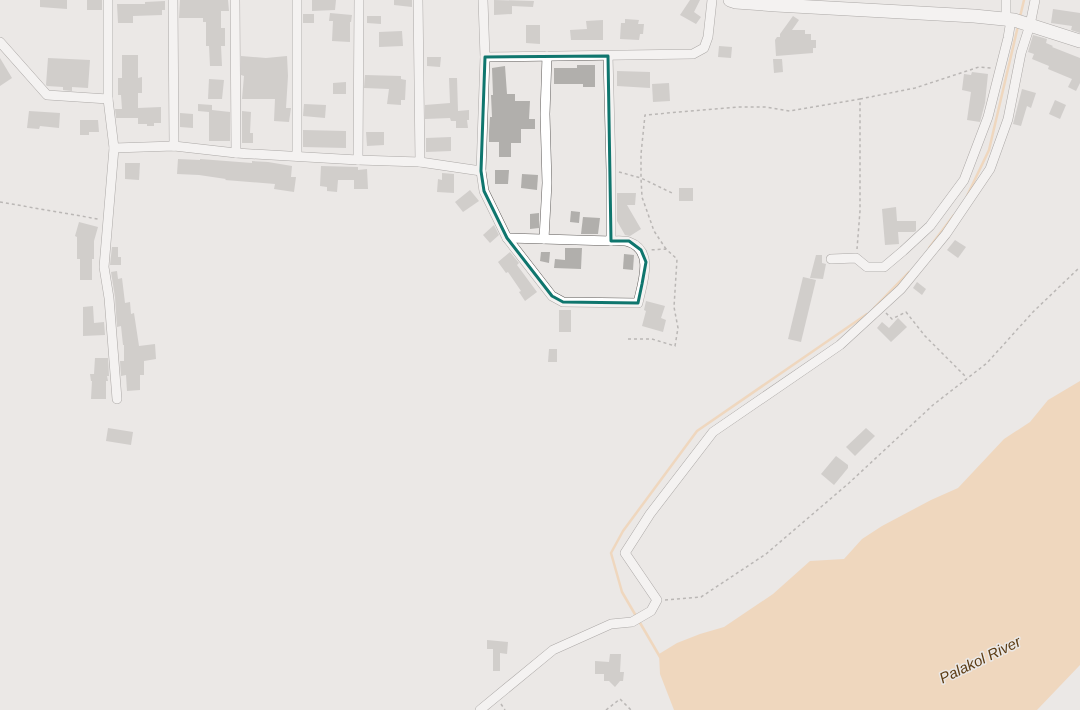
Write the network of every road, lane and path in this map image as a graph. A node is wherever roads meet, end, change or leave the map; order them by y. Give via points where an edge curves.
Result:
1 (108, 0) edge
2 (173, 0) edge
3 (235, 0) edge
4 (297, 0) edge
5 (359, 0) edge
6 (418, 0) edge
7 (483, 0) edge
8 (712, 0) edge
9 (730, 0) edge
10 (1006, 0) edge
11 (1035, 0) edge
12 (1010, 20) junction
13 (1029, 25) junction
14 (1080, 41) edge
15 (0, 42) edge
16 (547, 56) junction
17 (608, 56) junction
18 (484, 57) junction
19 (1000, 69) junction
20 (108, 99) junction
21 (860, 99) junction
22 (174, 146) junction
23 (114, 148) junction
24 (236, 153) junction
25 (297, 156) junction
26 (358, 160) junction
27 (420, 162) junction
28 (611, 170) junction
29 (481, 171) junction
30 (641, 178) junction
31 (672, 193) dead end
32 (0, 202) edge
33 (108, 221) junction
34 (508, 238) junction
35 (544, 239) junction
36 (610, 241) junction
37 (666, 249) junction
38 (642, 250) junction
39 (856, 258) junction
40 (831, 259) dead end
41 (1080, 266) edge
42 (880, 307) junction
43 (628, 339) dead end
44 (967, 378) junction
45 (117, 399) dead end
46 (657, 600) junction
47 (480, 710) edge
48 (606, 710) edge
49 (631, 710) edge

1 - 20 street
2 - 22 street
3 - 24 street
4 - 25 street
5 - 26 street
6 - 27 street
7 - 18 street
8 - 17 street via 708,37 704,48 693,54
9 - 12 street
10 - 12 street
11 - 13 street
12 - 13 street
12 - 19 street
13 - 14 street
13 - 42 street via 1020,53 1008,119 990,169 946,234 901,288
15 - 20 street via 47,95
16 - 17 street
16 - 18 street
16 - 35 street via 547,183
17 - 28 street
18 - 29 street
19 - 21 path via 979,67 915,88
19 - 39 street via 988,117 964,180 930,226 884,267 867,267
20 - 23 street
21 - 30 path via 790,111 766,107 738,107 645,115 640,154
21 - 39 path via 860,211
22 - 23 street
22 - 24 street
23 - 33 street
24 - 25 street
25 - 26 street
26 - 27 street
27 - 29 street
28 - 30 path
28 - 36 street
29 - 34 street via 484,192
30 - 31 path
30 - 37 path via 642,197 654,231
32 - 33 path
33 - 45 street via 104,267
34 - 35 street
34 - 38 street via 552,296 563,302 638,303 646,262
35 - 36 street
36 - 38 street via 629,242
37 - 38 path
37 - 43 path via 677,259 674,307 678,328 675,346 652,339
39 - 40 street
41 - 44 path via 1033,312 987,364
42 - 44 path via 892,319 906,312
42 - 46 street via 840,344 713,432 650,514 625,553
44 - 46 path via 933,404 849,483 766,554 701,597
46 - 47 street via 650,611 632,622 611,624 553,650
48 - 49 path via 620,699

